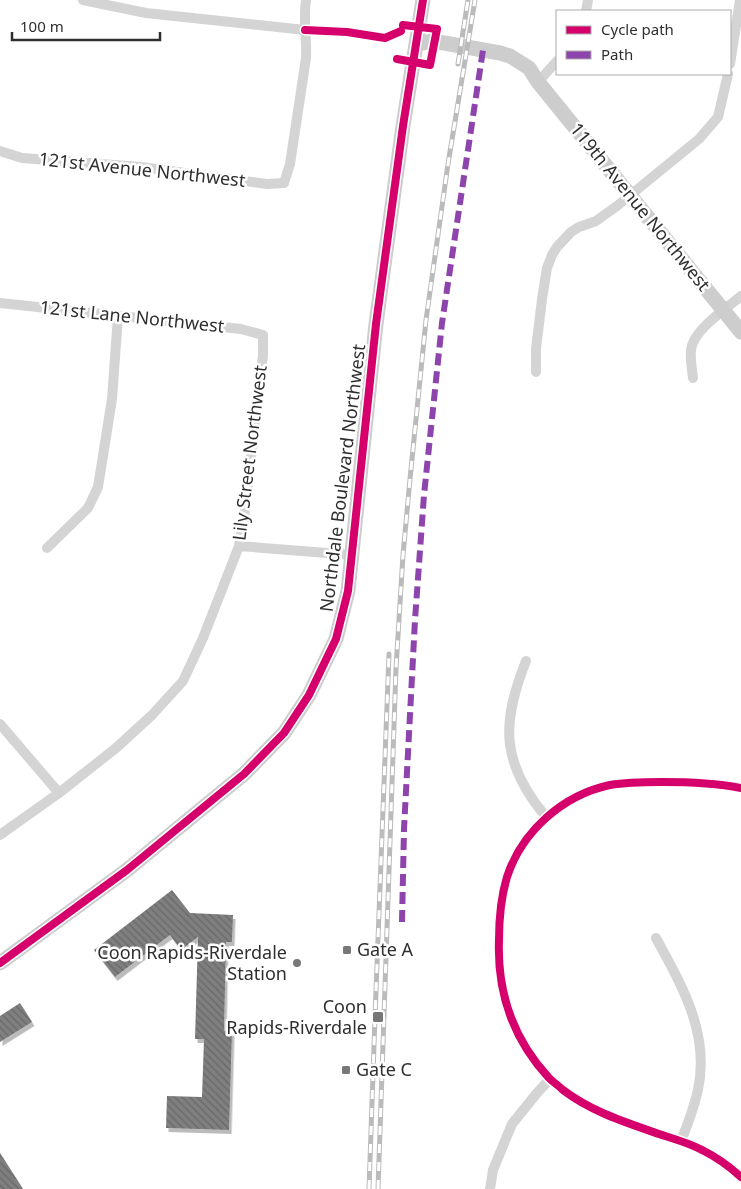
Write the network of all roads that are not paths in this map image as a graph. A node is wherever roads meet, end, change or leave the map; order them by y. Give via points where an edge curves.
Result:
1 (84, 0) edge
2 (306, 0) edge
3 (424, 0) edge
4 (740, 0) edge
5 (305, 30) junction
6 (416, 44) junction
7 (731, 58) edge
8 (556, 62) edge
9 (728, 75) edge
10 (538, 82) junction
11 (0, 151) edge
12 (630, 196) junction
13 (741, 296) edge
14 (0, 303) edge
15 (724, 311) junction
16 (118, 316) junction
17 (741, 332) edge
18 (263, 335) joint
19 (536, 372) dead end
20 (693, 378) dead end
21 (239, 546) junction
22 (47, 548) dead end
23 (352, 555) junction
24 (526, 661) dead end
25 (0, 724) edge
26 (741, 788) edge
27 (59, 792) junction
28 (546, 817) junction
29 (0, 835) edge
30 (656, 938) dead end
31 (0, 962) edge
32 (550, 1079) junction
33 (681, 1141) junction
34 (741, 1177) edge
35 (490, 1189) edge

1 - 5 street via 146,13
2 - 5 street
3 - 6 street, Northdale Boulevard Northwest
4 - 7 street
5 - 11 street, 121st Avenue Northwest via 306,58 290,164 284,183 267,184 141,167 22,158
6 - 10 street, 119th Avenue Northwest via 433,52 498,61
6 - 23 street, Northdale Boulevard Northwest via 376,324
8 - 10 street
9 - 12 street via 718,117 699,139
10 - 12 street, 119th Avenue Northwest
12 - 15 street, 119th Avenue Northwest
12 - 19 street via 596,221 571,232 552,255 542,299
13 - 15 street
14 - 16 street, 121st Lane Northwest
15 - 17 street, 119th Avenue Northwest
15 - 20 street via 701,330 694,341 691,350
16 - 18 street, 121st Lane Northwest via 241,329
16 - 22 street via 112,399 98,487 88,508
18 - 21 street, Lily Street Northwest
21 - 23 street
21 - 27 street, Lily Street Northwest via 183,681 116,748
23 - 31 street, Northdale Boulevard Northwest via 348,591 336,639 309,695 284,733 244,774 127,870
24 - 28 street via 510,712 510,744 520,779
25 - 27 street
26 - 28 street via 684,782 610,785 576,798
27 - 29 street, Lily Street Northwest
28 - 32 street via 525,842 508,876 500,911 498,962 514,1024 531,1056
30 - 33 street via 688,1002 698,1034 698,1089
32 - 33 street via 608,1116
32 - 35 street via 512,1124 493,1170
33 - 34 street via 704,1150

